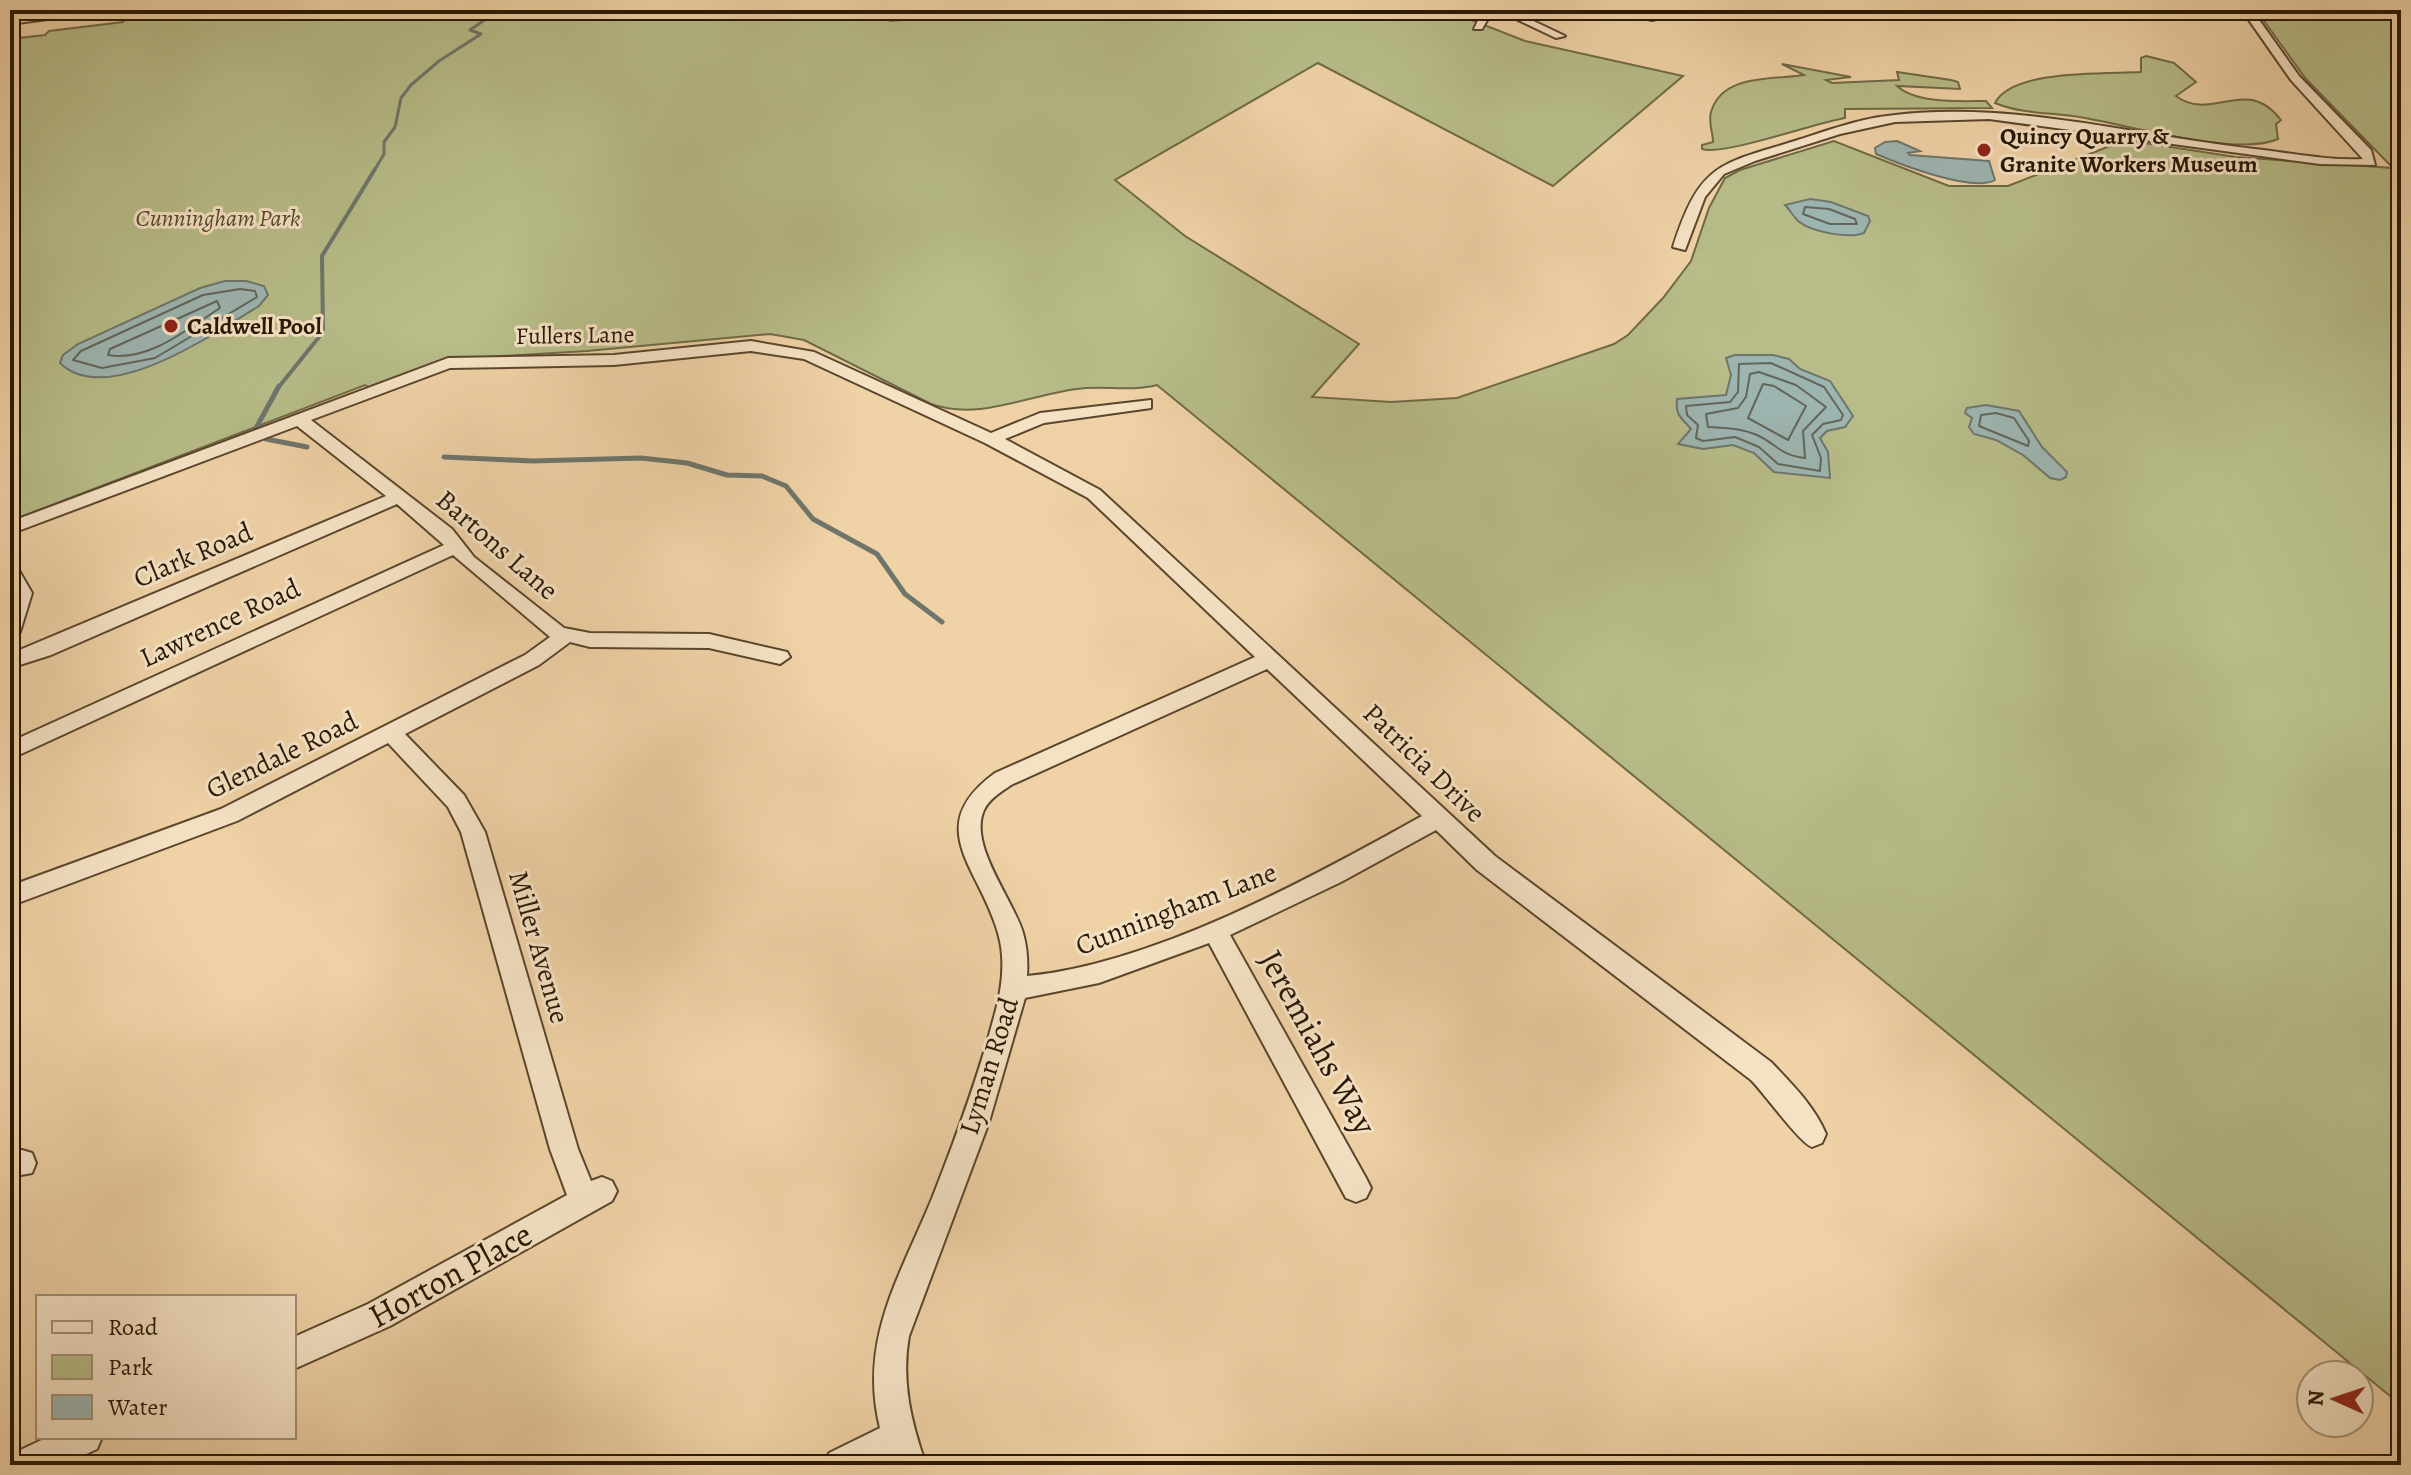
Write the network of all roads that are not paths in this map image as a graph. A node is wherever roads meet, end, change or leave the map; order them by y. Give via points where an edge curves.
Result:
1 (110, 10) edge
2 (1488, 10) edge
3 (1502, 10) edge
4 (1611, 10) edge
5 (1687, 10) edge
6 (2233, 10) edge
7 (2247, 10) edge
8 (10, 21) edge
9 (1478, 27) dead end
10 (1560, 36) dead end
11 (2262, 55) dead end
12 (2271, 68) dead end
13 (2349, 161) junction
14 (1680, 247) dead end
15 (1145, 404) dead end
16 (298, 418) junction
17 (991, 439) junction
18 (398, 497) junction
19 (10, 528) edge
20 (455, 547) junction
21 (10, 571) edge
22 (10, 632) edge
23 (565, 636) junction
24 (780, 657) dead end
25 (1272, 658) junction
26 (10, 661) edge
27 (392, 734) junction
28 (10, 751) edge
29 (1438, 818) junction
30 (10, 896) edge
31 (1216, 932) junction
32 (1013, 988) junction
33 (1812, 1134) dead end
34 (1356, 1188) dead end
35 (593, 1196) joint
36 (296, 1352) edge
37 (81, 1439) edge
38 (904, 1450) edge
39 (26, 1465) edge
40 (841, 1465) edge

1 - 8 street
2 - 9 street
3 - 10 street
4 - 5 street via 1652,17
6 - 11 street
7 - 13 street via 2295,78 2372,160
12 - 13 street via 2347,147
13 - 14 street via 2208,148 2006,117 1895,118 1718,171 1697,194
15 - 17 street via 1031,420
16 - 17 street, Fullers Lane via 458,361 599,361 763,346 829,363
16 - 18 street, Bartons Lane
16 - 19 street, Fullers Lane
17 - 25 street, Patricia Drive via 1094,494
18 - 20 street, Bartons Lane
18 - 26 street, Clark Road
20 - 23 street, Bartons Lane
20 - 28 street, Lawrence Road
21 - 22 street via 22,593
23 - 24 street, Bartons Lane via 695,640
23 - 27 street, Glendale Road via 532,660
25 - 29 street, Patricia Drive
25 - 32 street, Lyman Road via 1003,779 976,799 969,817 971,840 1010,932
27 - 30 street, Glendale Road via 229,815
27 - 35 street, Miller Avenue via 456,801 473,832 564,1149
29 - 31 street, Cunningham Lane via 1318,885
29 - 33 street, Patricia Drive via 1526,896 1761,1071
31 - 32 street, Cunningham Lane via 1070,981
31 - 34 street, Jeremiahs Way
32 - 38 street, Lyman Road via 952,1183 895,1329 889,1375
35 - 36 street, Horton Place via 379,1315
37 - 39 street
38 - 40 street

